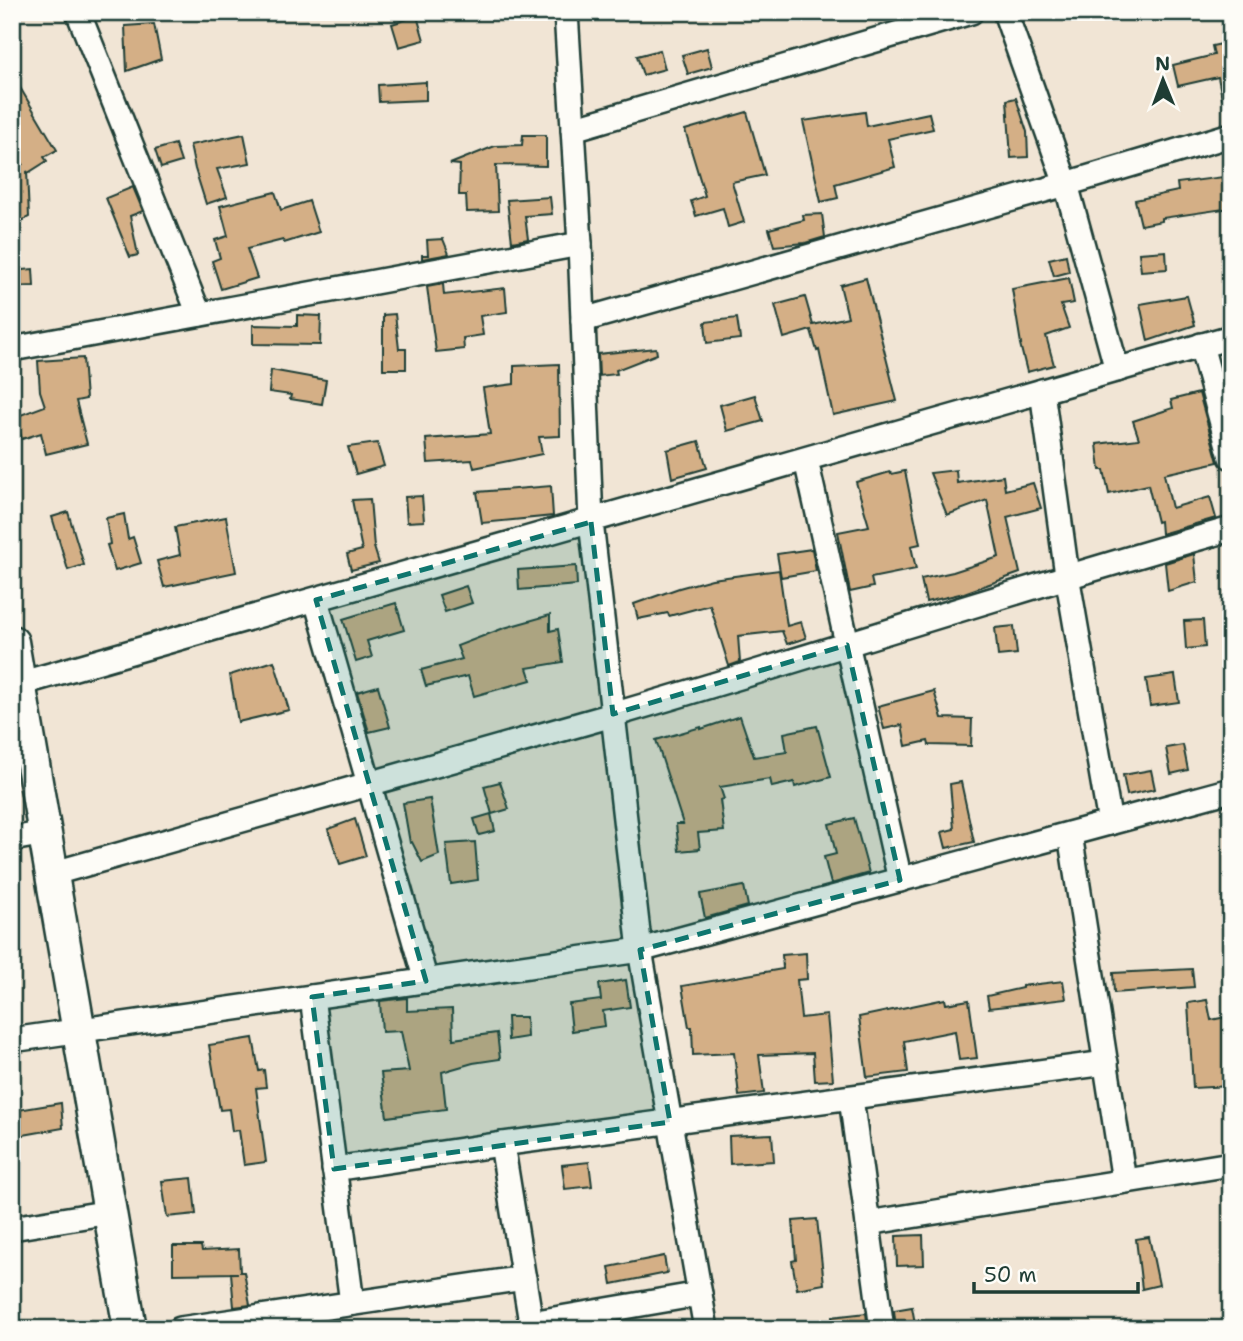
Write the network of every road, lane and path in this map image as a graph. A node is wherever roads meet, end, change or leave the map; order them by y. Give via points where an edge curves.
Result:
1 (78, 12) edge
2 (566, 12) edge
3 (971, 12) edge
4 (1005, 12) edge
5 (573, 129) junction
6 (1231, 135) edge
7 (1066, 184) junction
8 (580, 244) junction
9 (200, 314) junction
10 (583, 320) junction
11 (1231, 337) edge
12 (1201, 345) junction
13 (12, 349) edge
14 (1117, 370) junction
15 (1042, 391) junction
16 (1231, 457) edge
17 (806, 460) junction
18 (591, 522) junction
19 (1231, 529) edge
20 (1068, 575) junction
21 (316, 600) junction
22 (12, 642) edge
23 (847, 645) junction
24 (13, 647) edge
25 (19, 684) junction
26 (613, 714) junction
27 (369, 783) junction
28 (1231, 790) edge
29 (1110, 823) junction
30 (44, 834) junction
31 (1070, 834) junction
32 (12, 839) edge
33 (51, 874) junction
34 (900, 880) junction
35 (640, 950) junction
36 (426, 981) junction
37 (312, 997) junction
38 (78, 1030) junction
39 (12, 1040) edge
40 (1105, 1063) junction
41 (850, 1098) junction
42 (670, 1122) junction
43 (502, 1144) junction
44 (1231, 1164) edge
45 (334, 1169) junction
46 (1124, 1181) junction
47 (110, 1212) junction
48 (868, 1223) junction
49 (12, 1228) edge
50 (524, 1278) junction
51 (700, 1294) junction
52 (352, 1303) junction
53 (531, 1326) edge
54 (130, 1329) edge
55 (180, 1329) edge
56 (706, 1329) edge
57 (882, 1329) edge

1 - 9 street
2 - 5 street
3 - 5 street
4 - 7 street
5 - 8 street
6 - 7 street
7 - 10 street
7 - 14 street
8 - 9 street
8 - 10 street
9 - 13 street
10 - 18 street
11 - 12 street
12 - 14 street
12 - 16 street
14 - 15 street
15 - 17 street
15 - 20 street
17 - 18 street
17 - 23 street
18 - 21 street
18 - 26 street
19 - 20 street
20 - 23 street
20 - 29 street
21 - 25 street
21 - 27 street
22 - 24 street
23 - 26 street
23 - 34 street
24 - 25 street
25 - 30 street
26 - 27 street
26 - 35 street
27 - 33 street
27 - 36 street
28 - 29 street
29 - 31 street
30 - 32 street
30 - 33 street
31 - 34 street
31 - 40 street
33 - 38 street
34 - 35 street
35 - 36 street
35 - 42 street
36 - 37 street
37 - 38 street
37 - 45 street
38 - 39 street
38 - 47 street
40 - 41 street
40 - 46 street
41 - 42 street
41 - 48 street
42 - 43 street
42 - 51 street
43 - 45 street
43 - 50 street
44 - 46 street
45 - 52 street
46 - 48 street
47 - 49 street
47 - 54 street
48 - 57 street
50 - 52 street
50 - 53 street
51 - 53 street
51 - 56 street
52 - 55 street

